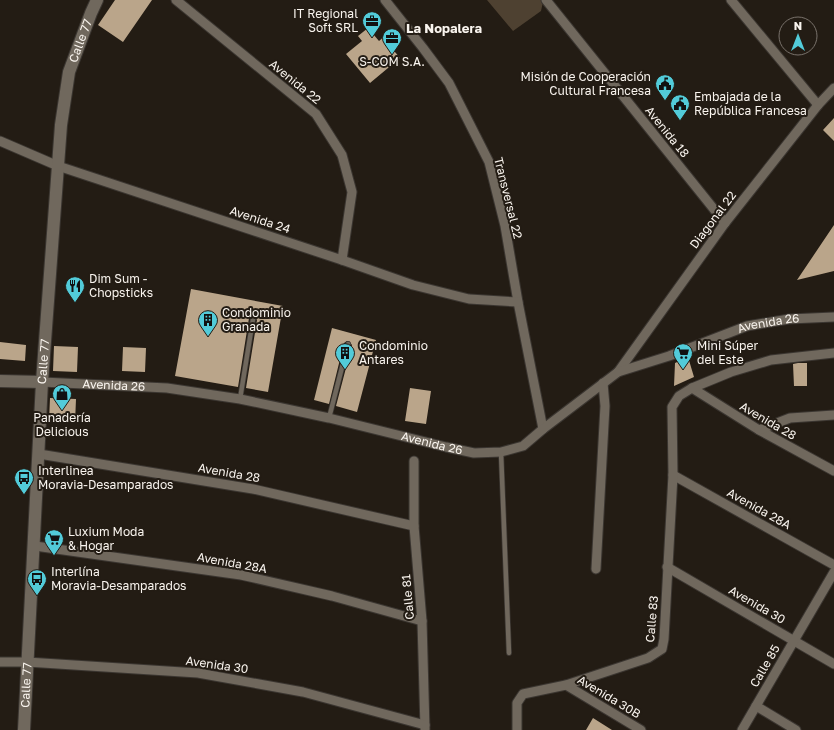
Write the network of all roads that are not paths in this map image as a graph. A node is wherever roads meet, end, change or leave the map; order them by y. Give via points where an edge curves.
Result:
1 (97, 0) edge
2 (176, 0) edge
3 (385, 0) edge
4 (546, 0) edge
5 (731, 0) edge
6 (834, 88) edge
7 (818, 105) junction
8 (0, 141) edge
9 (58, 166) junction
10 (725, 223) junction
11 (342, 260) junction
12 (518, 302) junction
13 (834, 317) edge
14 (254, 318) dead end
15 (348, 344) dead end
16 (834, 353) edge
17 (618, 372) junction
18 (0, 381) edge
19 (42, 382) junction
20 (603, 383) junction
21 (692, 388) junction
22 (240, 399) junction
23 (834, 415) edge
24 (329, 418) junction
25 (543, 429) junction
26 (759, 430) junction
27 (500, 452) junction
28 (38, 454) junction
29 (414, 461) dead end
30 (834, 471) edge
31 (673, 475) junction
32 (414, 526) junction
33 (35, 546) junction
34 (834, 565) edge
35 (667, 567) junction
36 (596, 569) dead end
37 (834, 572) edge
38 (422, 621) junction
39 (794, 640) junction
40 (509, 653) dead end
41 (0, 662) edge
42 (27, 662) junction
43 (834, 664) edge
44 (566, 685) junction
45 (756, 706) junction
46 (425, 728) edge
47 (24, 730) edge
48 (517, 730) edge
49 (640, 730) edge
50 (742, 730) edge
51 (796, 730) edge

1 - 9 street, Calle 77 via 69,72
2 - 11 street, Avenida 22 via 316,114 342,155 352,192
3 - 12 street, Transversal 22 via 449,83 489,162 505,226
4 - 10 street, Avenida 18
5 - 7 street
6 - 7 street, Diagonal 22
7 - 10 street, Diagonal 22
8 - 9 street, Avenida 24
9 - 11 street, Avenida 24
9 - 19 street, Calle 77
10 - 17 street, Diagonal 22
11 - 12 street, Avenida 24 via 413,285 469,299
12 - 25 street, Transversal 22
13 - 17 street, Avenida 26 via 789,319 747,326
14 - 22 lane
15 - 24 lane
16 - 21 street via 770,360
17 - 20 street, Avenida 26
18 - 19 street, Avenida 26
19 - 22 street, Avenida 26 via 166,388
19 - 28 street, Calle 77
20 - 25 street, Avenida 26
20 - 36 street
21 - 26 street, Avenida 28
21 - 31 street, Calle 83 via 679,396 672,407
22 - 24 street, Avenida 26
23 - 26 street via 790,418
24 - 27 street, Avenida 26 via 474,453
25 - 27 street, Avenida 26 via 523,446
26 - 30 street, Avenida 28
27 - 40 lane
28 - 32 street, Avenida 28 via 253,489
28 - 33 street, Calle 77
29 - 32 street, Calle 81
31 - 34 street, Avenida 28A
31 - 35 street, Calle 83
32 - 38 street, Calle 81
33 - 38 street, Avenida 28A via 241,575 332,596
33 - 42 street, Calle 77
35 - 39 street, Avenida 30
35 - 44 street, Calle 83 via 662,649 648,658
37 - 39 street, Calle 85
38 - 46 street, Calle 81
39 - 43 street, Avenida 30
39 - 45 street, Calle 85
41 - 42 street, Avenida 30
42 - 46 street, Avenida 30 via 198,673 303,692
42 - 47 street, Calle 77
44 - 48 street, Calle 83 via 524,694 517,703
44 - 49 street, Avenida 30B
45 - 50 street, Calle 85
45 - 51 street

